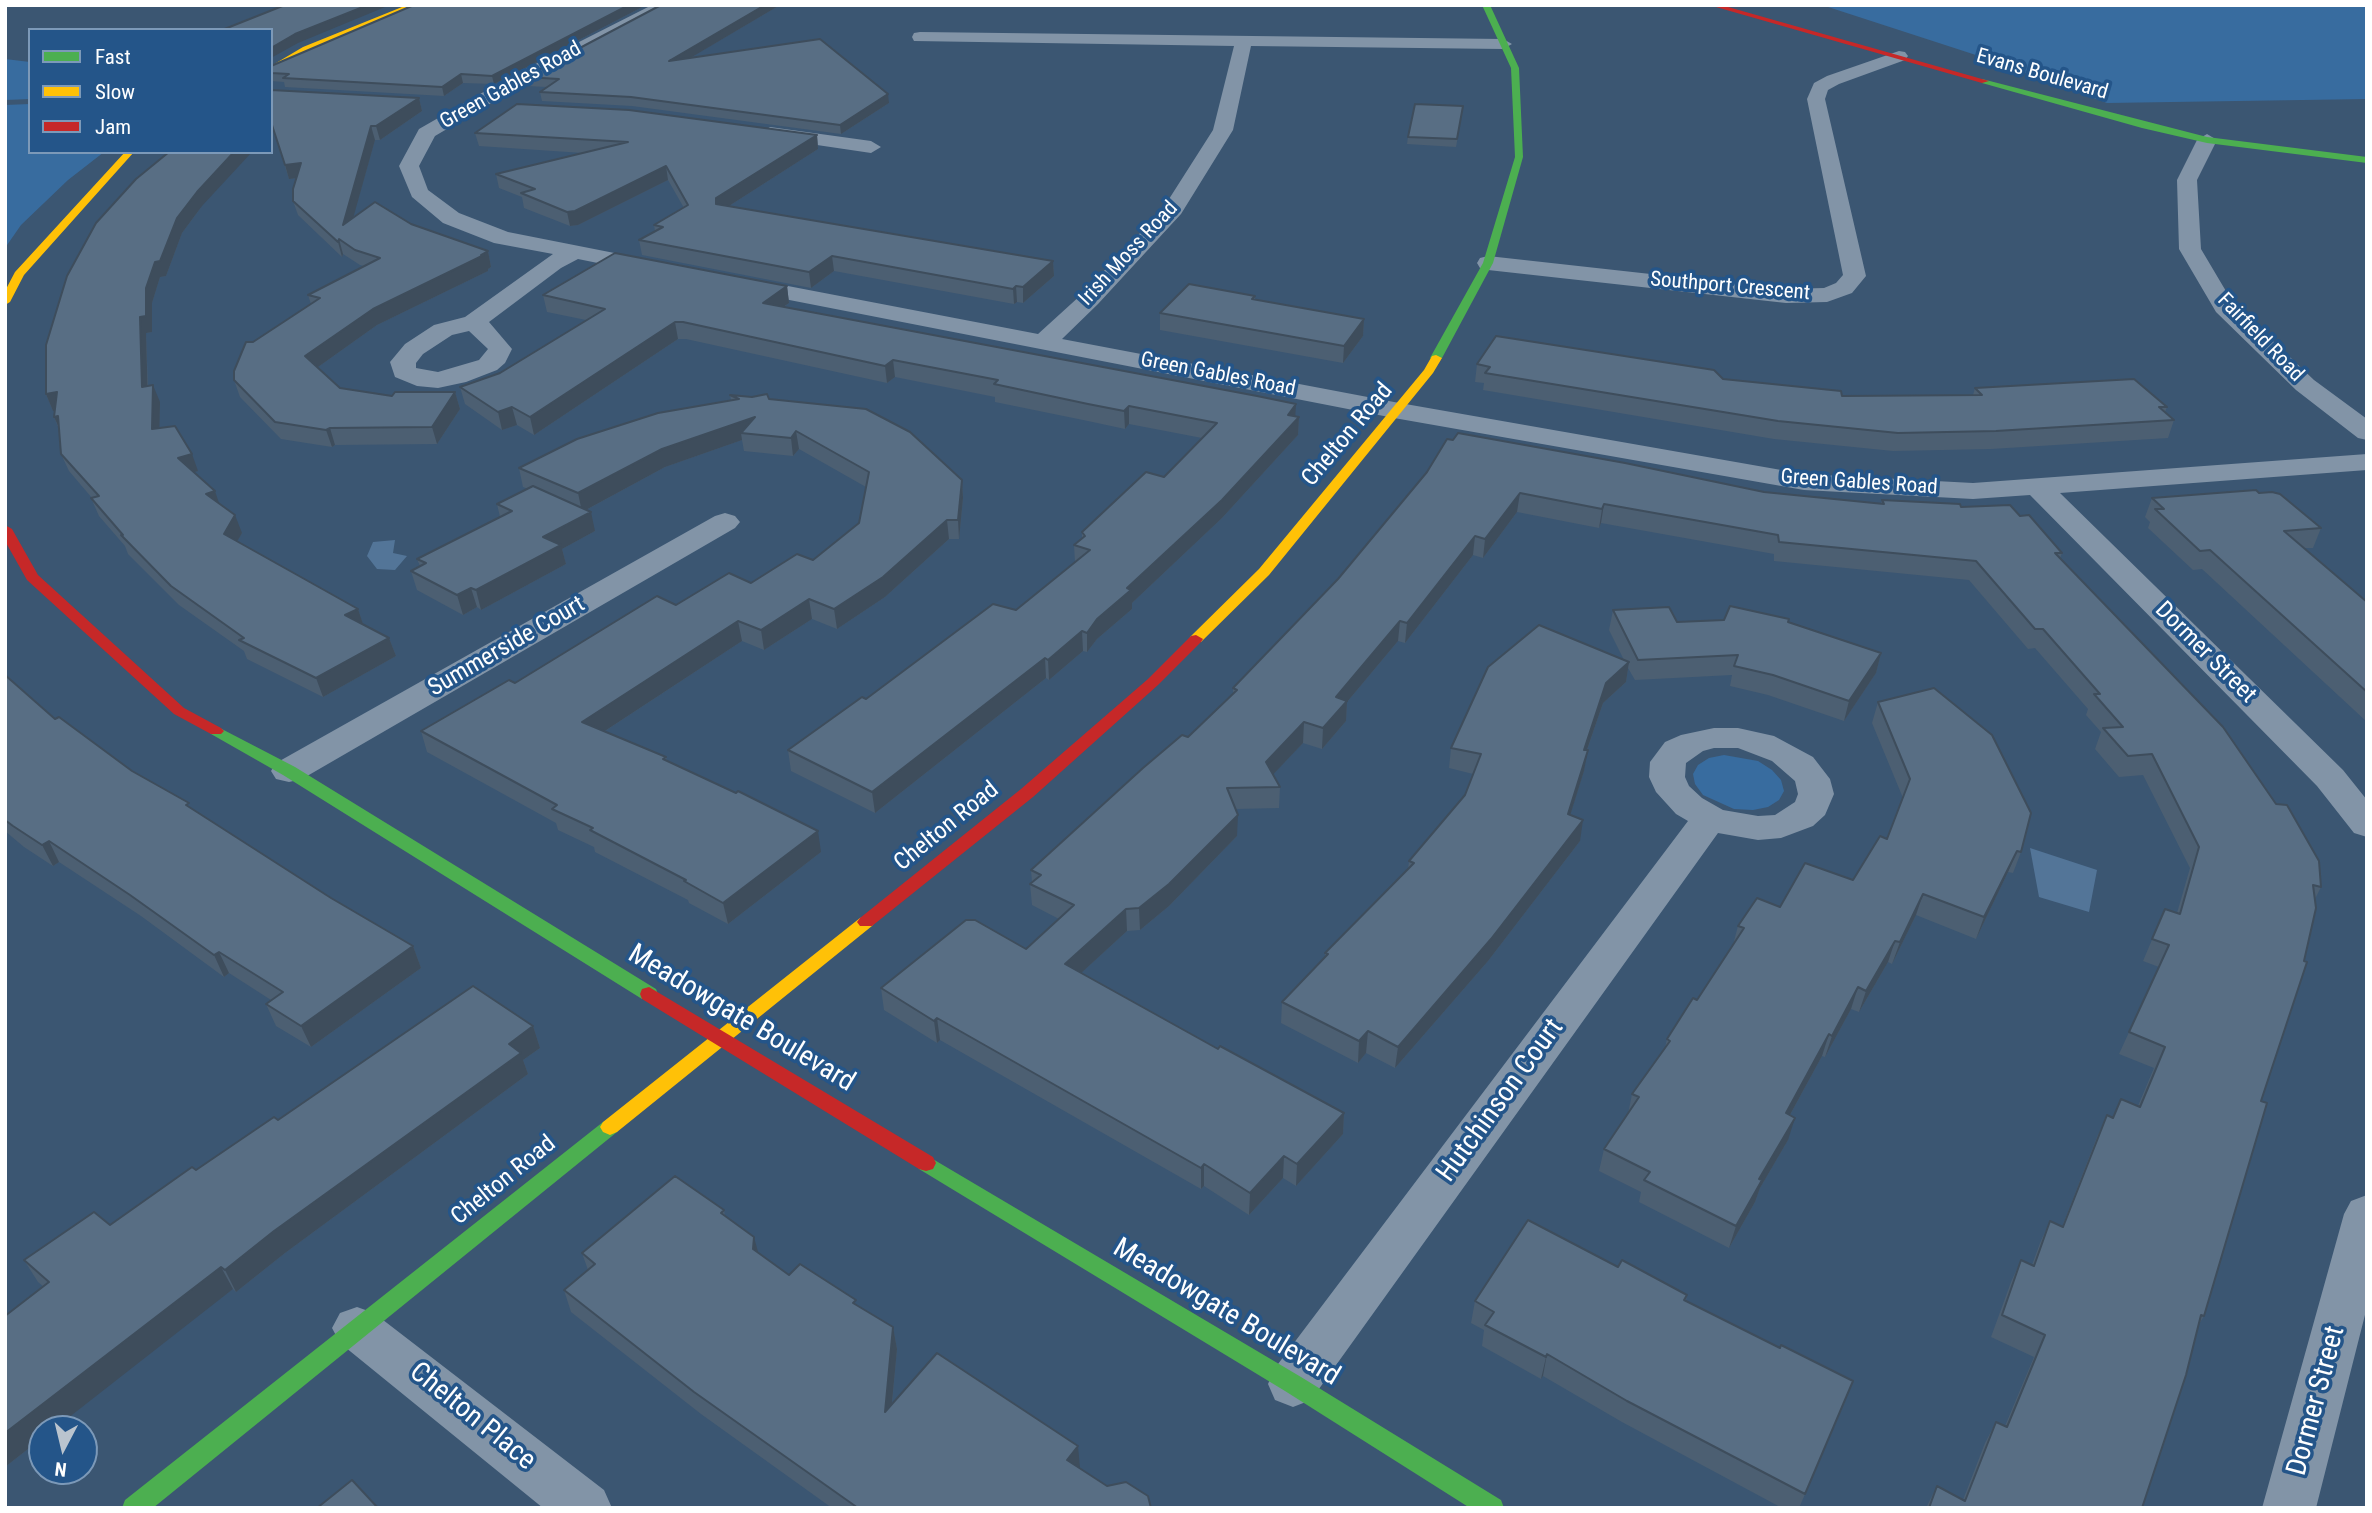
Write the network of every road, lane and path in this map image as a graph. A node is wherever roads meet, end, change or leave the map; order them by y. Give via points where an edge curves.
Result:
1 (414, 5) edge
2 (665, 5) edge
3 (1486, 5) edge
4 (1712, 5) edge
5 (920, 37) dead end
6 (1243, 42) junction
7 (1503, 44) junction
8 (1899, 56) junction
9 (273, 68) edge
10 (446, 104) dead end
11 (472, 106) junction
12 (513, 108) edge
13 (751, 131) edge
14 (2207, 139) junction
15 (871, 146) dead end
16 (128, 154) edge
17 (2367, 160) edge
18 (575, 252) junction
19 (1488, 262) junction
20 (674, 271) edge
21 (715, 279) edge
22 (5, 302) edge
23 (474, 322) dead end
24 (1045, 341) junction
25 (1394, 410) junction
26 (2367, 432) edge
27 (2367, 462) edge
28 (2036, 486) junction
29 (725, 522) dead end
30 (5, 529) edge
31 (289, 771) junction
32 (1710, 818) dead end
33 (2367, 825) edge
34 (718, 1037) junction
35 (2367, 1214) edge
36 (357, 1328) junction
37 (1293, 1384) junction
38 (134, 1508) edge
39 (585, 1508) edge
40 (1492, 1508) edge
41 (2289, 1508) edge

1 - 9 street via 306,49
2 - 11 street, Green Gables Road
3 - 7 street, Chelton Road
4 - 8 street, Evans Boulevard
5 - 6 street
6 - 7 street
6 - 24 street, Irish Moss Road via 1223,130 1170,214
7 - 19 street, Chelton Road via 1515,68 1519,157
8 - 14 street, Evans Boulevard via 2145,126
8 - 19 street, Southport Crescent via 1833,80 1820,87 1816,99 1855,276 1844,288 1826,295 1786,296
10 - 11 street
11 - 12 street
11 - 18 street, Green Gables Road via 426,133 409,166 419,193 451,218 502,238
13 - 15 street
14 - 17 street, Evans Boulevard
14 - 26 street, Fairfield Road via 2188,180 2190,249 2224,307 2305,385
16 - 22 street via 19,274
18 - 20 street, Green Gables Road
18 - 23 street
19 - 25 street, Chelton Road via 1429,371
21 - 24 street, Green Gables Road
24 - 25 street, Green Gables Road
25 - 28 street, Green Gables Road via 1804,482 1973,491
25 - 34 street, Chelton Road via 1264,572 1153,682 1027,793
27 - 28 street, Green Gables Road
28 - 33 street, Dormer Street via 2330,778
29 - 31 street, Summerside Court
30 - 31 street, Meadowgate Boulevard via 32,577 179,711
31 - 34 street, Meadowgate Boulevard
32 - 37 street, Hutchinson Court
34 - 36 street, Chelton Road
34 - 37 street, Meadowgate Boulevard
35 - 41 street, Dormer Street
36 - 38 street, Chelton Road
36 - 39 street, Chelton Place
37 - 40 street, Meadowgate Boulevard

